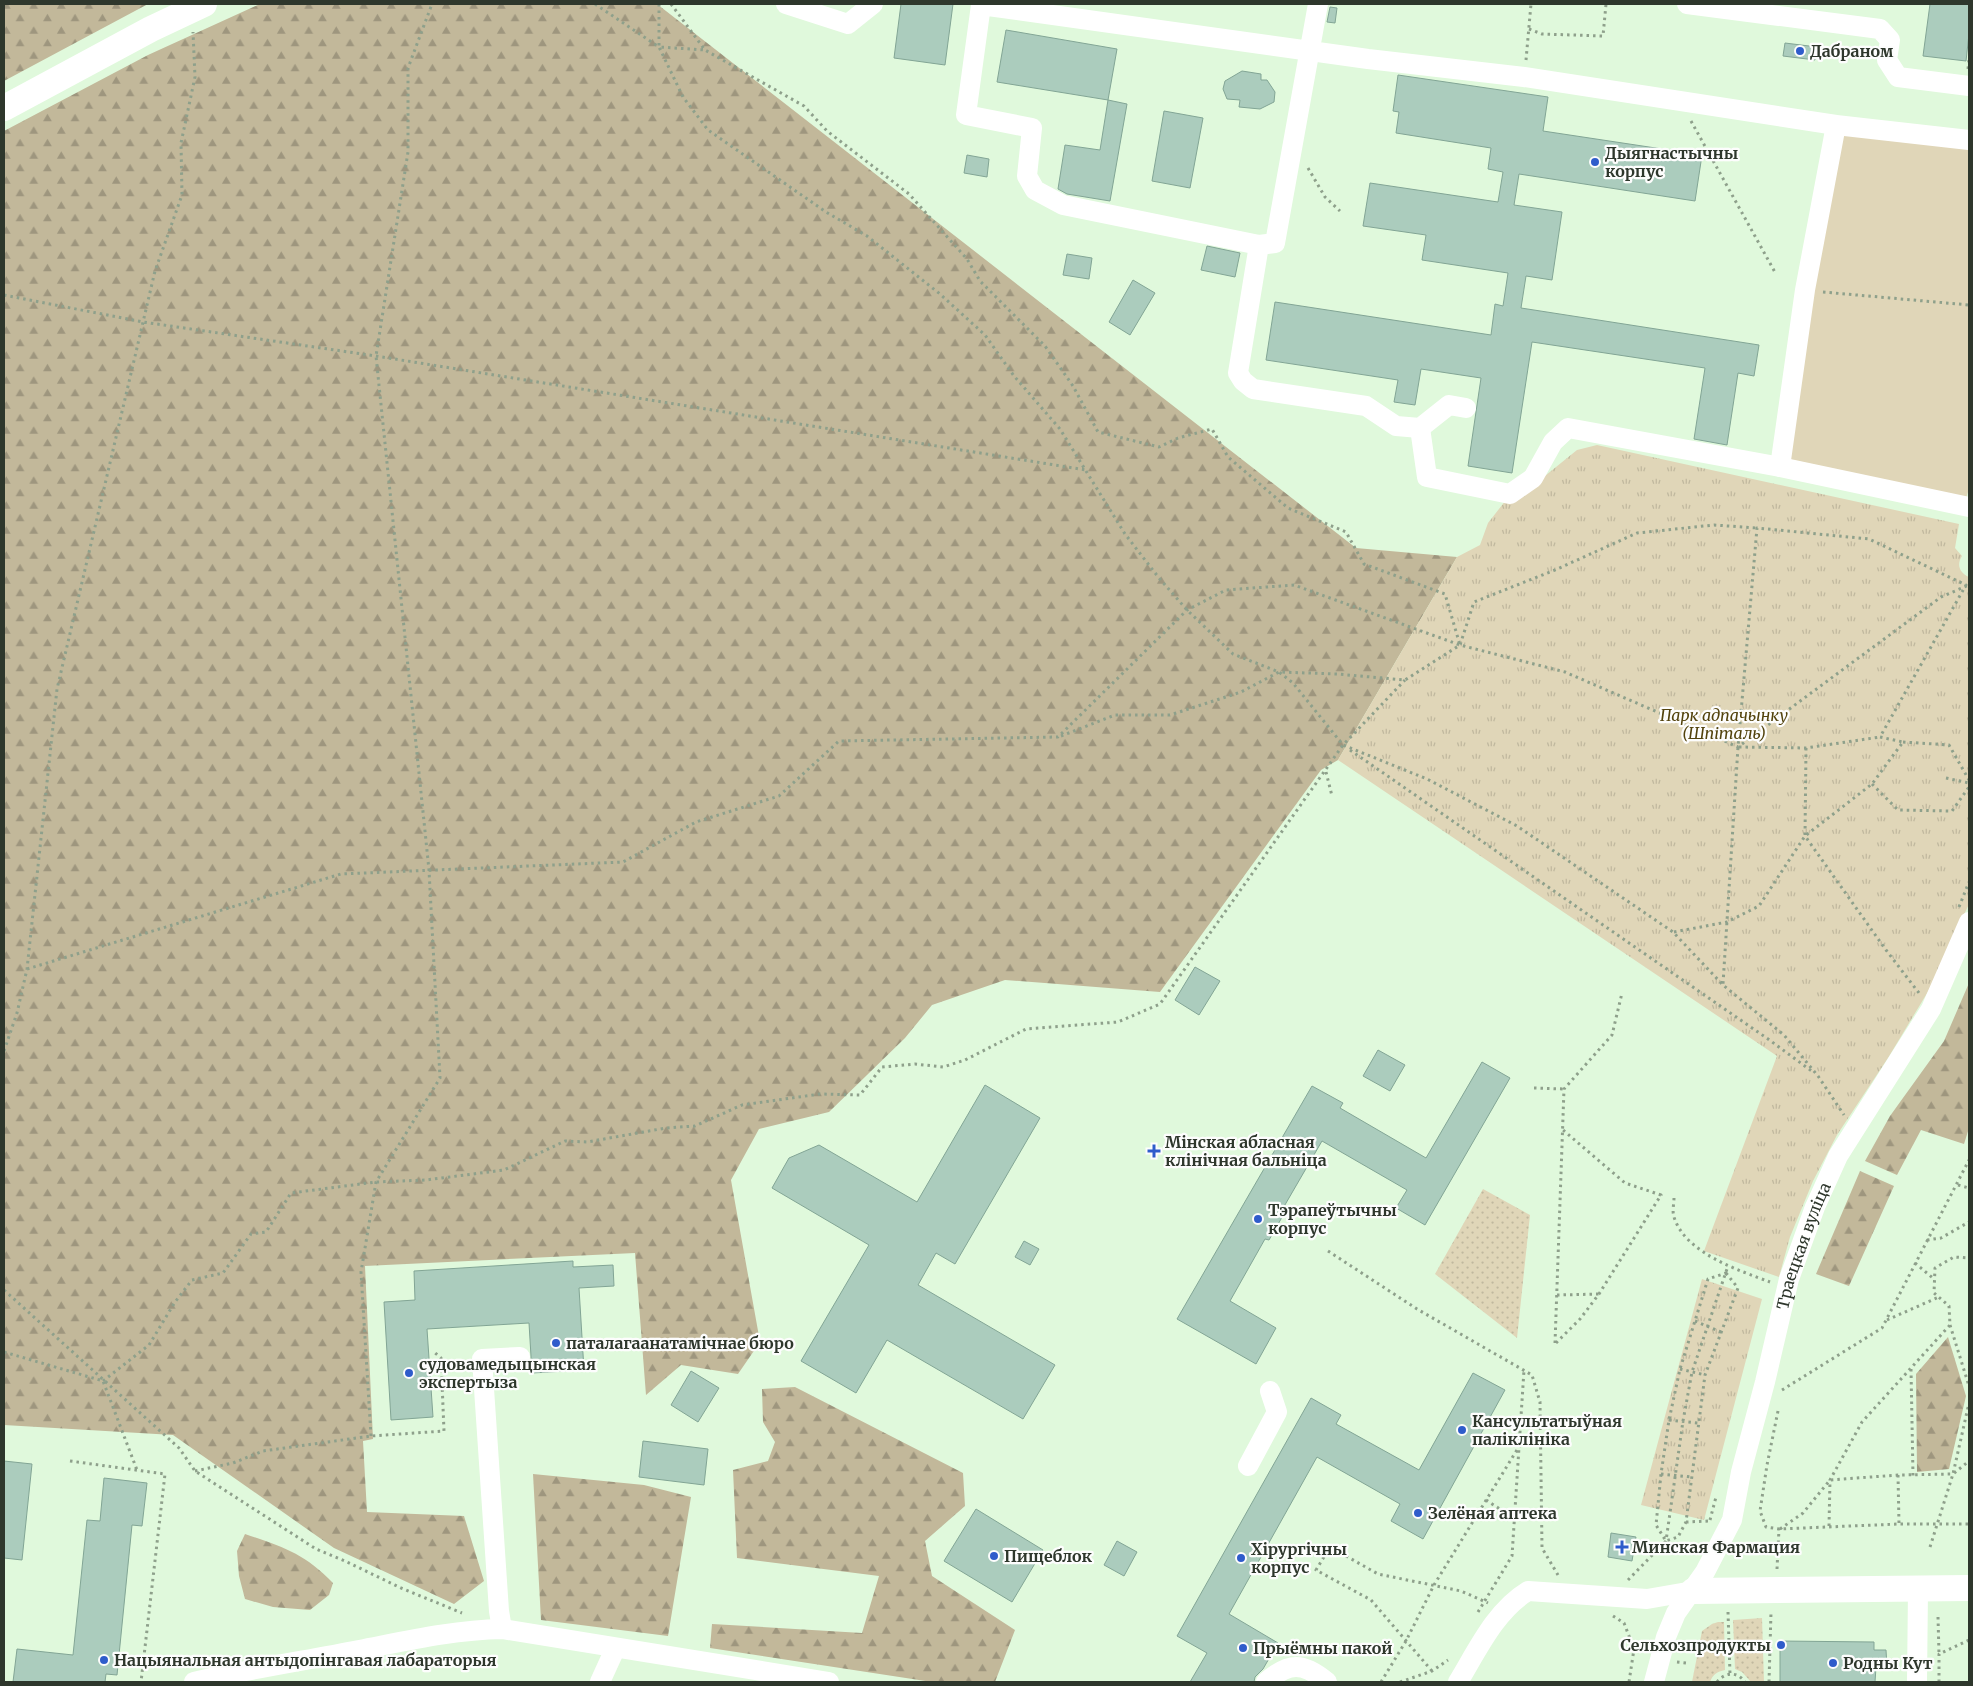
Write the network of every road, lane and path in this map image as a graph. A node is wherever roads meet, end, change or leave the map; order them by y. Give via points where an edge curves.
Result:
1 (433, 4) edge
2 (595, 4) edge
3 (660, 4) edge
4 (671, 4) edge
5 (786, 4) edge
6 (873, 4) edge
7 (1318, 4) edge
8 (1531, 4) edge
9 (1606, 4) edge
10 (1687, 4) edge
11 (198, 6) edge
12 (1529, 29) junction
13 (659, 47) junction
14 (705, 50) junction
15 (1310, 50) junction
16 (1524, 77) junction
17 (1969, 86) edge
18 (1679, 100) junction
19 (4, 108) edge
20 (1836, 125) junction
21 (1969, 140) edge
22 (1293, 143) junction
23 (1340, 211) dead end
24 (1259, 245) junction
25 (1776, 274) dead end
26 (1805, 290) junction
27 (4, 295) edge
28 (1969, 305) edge
29 (143, 322) junction
30 (376, 356) junction
31 (1466, 408) dead end
32 (1420, 428) junction
33 (1780, 468) junction
34 (1086, 470) junction
35 (1969, 506) edge
36 (1757, 528) junction
37 (1968, 585) edge
38 (1187, 610) junction
39 (1460, 645) junction
40 (1279, 672) junction
41 (1405, 680) junction
42 (1058, 737) junction
43 (1880, 737) junction
44 (1903, 742) junction
45 (1344, 745) junction
46 (1738, 747) junction
47 (1806, 748) junction
48 (1326, 772) junction
49 (1946, 778) dead end
50 (1872, 784) junction
51 (1969, 784) edge
52 (1332, 796) dead end
53 (1804, 836) junction
54 (429, 870) junction
55 (1728, 922) junction
56 (1969, 922) edge
57 (1673, 932) junction
58 (27, 969) junction
59 (1723, 985) junction
60 (1622, 993) dead end
61 (1931, 1009) junction
62 (4, 1051) edge
63 (1818, 1076) junction
64 (1534, 1088) dead end
65 (1564, 1089) junction
66 (1562, 1130) junction
67 (1854, 1132) junction
68 (1969, 1160) edge
69 (376, 1182) junction
70 (1958, 1185) junction
71 (1969, 1188) edge
72 (1674, 1198) dead end
73 (1969, 1222) edge
74 (1927, 1240) junction
75 (1328, 1251) dead end
76 (1969, 1258) edge
77 (1915, 1263) junction
78 (1728, 1266) junction
79 (1726, 1274) junction
80 (1935, 1279) junction
81 (1770, 1283) dead end
82 (4, 1290) edge
83 (1600, 1294) junction
84 (1557, 1295) junction
85 (1938, 1297) junction
86 (1886, 1320) junction
87 (1695, 1321) junction
88 (1950, 1325) junction
89 (1708, 1326) junction
90 (1721, 1332) junction
91 (433, 1351) dead end
92 (4, 1352) edge
93 (520, 1357) dead end
94 (1680, 1369) junction
95 (1911, 1369) junction
96 (1524, 1370) junction
97 (1692, 1372) junction
98 (1705, 1375) junction
99 (103, 1381) junction
100 (1969, 1386) edge
101 (1270, 1391) dead end
102 (1780, 1399) dead end
103 (1969, 1403) edge
104 (1779, 1408) dead end
105 (1669, 1420) junction
106 (1683, 1421) junction
107 (1698, 1423) junction
108 (371, 1436) junction
109 (1520, 1444) junction
110 (70, 1461) dead end
111 (1969, 1461) edge
112 (1248, 1466) dead end
113 (137, 1470) junction
114 (195, 1471) junction
115 (1661, 1474) junction
116 (1952, 1474) junction
117 (1675, 1475) junction
118 (1898, 1475) junction
119 (1913, 1476) junction
120 (1691, 1477) junction
121 (1830, 1480) junction
122 (1486, 1500) junction
123 (1515, 1519) junction
124 (1710, 1521) dead end
125 (1686, 1522) junction
126 (1937, 1523) junction
127 (1899, 1524) junction
128 (1969, 1524) edge
129 (1829, 1526) junction
130 (1780, 1529) junction
131 (1666, 1541) junction
132 (1930, 1547) dead end
133 (1776, 1574) dead end
134 (1434, 1585) junction
135 (1969, 1588) edge
136 (1918, 1589) junction
137 (1694, 1591) junction
138 (1556, 1592) junction
139 (1618, 1596) junction
140 (1484, 1601) junction
141 (1505, 1610) junction
142 (1728, 1611) dead end
143 (1771, 1612) dead end
144 (465, 1614) dead end
145 (1938, 1614) dead end
146 (1474, 1618) dead end
147 (502, 1629) junction
148 (1969, 1640) edge
149 (1406, 1641) junction
150 (615, 1649) junction
151 (1453, 1652) dead end
152 (1939, 1654) junction
153 (1432, 1670) junction
154 (1730, 1674) junction
155 (141, 1682) edge
156 (194, 1682) edge
157 (600, 1682) edge
158 (829, 1682) edge
159 (1266, 1682) edge
160 (1327, 1682) edge
161 (1381, 1682) edge
162 (1400, 1682) edge
163 (1458, 1682) edge
164 (1629, 1682) edge
165 (1654, 1682) edge
166 (1717, 1682) edge
167 (1745, 1682) edge
168 (1769, 1682) edge
169 (1917, 1682) edge
170 (1939, 1682) edge

1 - 30 path via 408,68 408,152
2 - 13 path
3 - 13 path
4 - 14 path
5 - 6 street via 848,24
7 - 15 street
8 - 12 path
9 - 12 path via 1603,36 1542,34
10 - 17 street via 1880,29 1890,40 1888,60 1898,77
11 - 19 main road
11 - 29 path via 195,77 182,143 182,195 155,271
12 - 16 path
13 - 14 path
13 - 34 path via 683,97 708,130 826,212 867,236 985,335 1014,376 1060,429
14 - 39 path via 804,106 828,131 909,194 967,259 980,281 1045,346 1073,386 1098,432 1159,447 1212,429 1228,457 1288,508 1346,532 1364,564 1445,594
15 - 16 street
15 - 22 street
15 - 24 street via 981,5 966,115 1032,128 1026,176 1035,190 1063,205
16 - 18 street
18 - 20 street
18 - 25 path
20 - 21 street
20 - 26 street
22 - 23 path via 1325,197
22 - 24 street via 1275,243
24 - 32 street via 1238,373 1243,381 1254,388 1366,406 1396,426
26 - 28 path
26 - 33 street
27 - 29 path
29 - 30 path
29 - 58 path via 57,688
30 - 34 path
30 - 54 path
31 - 32 street via 1449,405
32 - 33 street via 1427,476 1510,494 1533,478 1553,442 1568,428
33 - 35 street
34 - 38 path via 1126,534 1158,578
36 - 37 path via 1869,539
36 - 39 path via 1714,525 1637,533 1474,602
36 - 46 path
37 - 43 path
37 - 46 path via 1941,597
38 - 39 path via 1226,590 1294,585
38 - 40 path via 1233,654
38 - 42 path
39 - 41 path
39 - 46 path via 1565,672
40 - 41 path
40 - 42 path via 1241,692 1170,715 1115,715
40 - 45 path via 1293,683
41 - 45 path
42 - 54 path via 839,741 779,796 696,822 623,862
43 - 44 path
43 - 47 path
44 - 50 path
44 - 51 path via 1949,745
45 - 48 path
45 - 57 path via 1427,779 1517,826
45 - 63 path
46 - 47 path
46 - 55 path
47 - 53 path
48 - 52 path
48 - 69 path via 1160,1004 1118,1022 1026,1029 965,1060 943,1067 915,1064 882,1066 860,1094 820,1094 742,1106 695,1126 587,1142 565,1141 504,1170 426,1180
49 - 51 path
50 - 51 path via 1898,810 1952,811
50 - 53 path
53 - 55 path via 1759,906
53 - 61 path
54 - 58 path via 342,874
54 - 69 path via 440,1078
55 - 57 path
55 - 59 path
56 - 61 street, Траецкая вуліца
57 - 59 path
58 - 62 path via 18,1013
59 - 63 path via 1784,1035
60 - 65 path via 1612,1035
61 - 67 street, Траецкая вуліца
63 - 67 path
64 - 65 path
65 - 66 path
66 - 83 path via 1625,1183 1661,1195
66 - 84 path
67 - 137 street, Траецкая вуліца via 1838,1156 1815,1206 1795,1261 1741,1472 1732,1520
68 - 70 path
69 - 99 path via 291,1193 266,1232 252,1234 223,1272 192,1280 149,1345
69 - 108 path via 361,1272
70 - 71 path
70 - 74 path
72 - 78 path via 1673,1215 1680,1231 1692,1243
73 - 74 path via 1941,1238
74 - 77 path
75 - 96 path via 1417,1309
76 - 80 path via 1954,1257 1935,1268
77 - 80 path
77 - 86 path
78 - 79 path
78 - 81 path
79 - 87 path via 1708,1279
79 - 89 path
79 - 90 path via 1738,1288
80 - 85 path via 1934,1293
82 - 99 path
83 - 84 path
83 - 84 path via 1580,1320 1555,1343
85 - 86 path
85 - 88 path via 1949,1306
86 - 102 path via 1882,1328 1782,1390
87 - 89 path
87 - 94 path
88 - 95 path
88 - 100 path
89 - 90 path
89 - 97 path
90 - 98 path
91 - 108 path via 441,1358 444,1431
92 - 99 path
93 - 147 street via 482,1359
94 - 97 path
94 - 105 path
95 - 119 path
95 - 121 path via 1862,1422
96 - 109 path
96 - 138 path via 1532,1374 1540,1402 1542,1548 1558,1575
97 - 98 path
97 - 106 path
98 - 107 path
99 - 113 path
99 - 114 path via 179,1448
101 - 112 street via 1277,1412
103 - 116 path
104 - 130 path via 1760,1511 1766,1527
105 - 106 path
105 - 115 path
106 - 107 path
106 - 117 path
107 - 120 path
108 - 114 path via 263,1451 233,1463
109 - 122 path
109 - 123 path
110 - 113 path
111 - 116 path
113 - 155 path via 165,1474
114 - 144 path via 316,1549
115 - 117 path
115 - 131 path via 1656,1525
116 - 119 path
116 - 126 path
117 - 120 path
117 - 131 path
118 - 119 path
118 - 121 path
118 - 127 path
120 - 125 path
121 - 129 path
121 - 130 path via 1804,1513
122 - 123 path
122 - 134 path
123 - 140 path via 1512,1556
124 - 125 path
125 - 131 path via 1678,1537
126 - 127 path
126 - 128 path
126 - 132 path
127 - 129 path
129 - 130 path
130 - 133 path
131 - 139 path via 1625,1583
134 - 140 path via 1461,1591
134 - 149 path
134 - 149 path via 1378,1574 1330,1547 1316,1570 1370,1600
135 - 136 main road
136 - 137 main road
136 - 169 street
137 - 139 street via 1647,1599
137 - 165 street, Траецкая вуліца via 1676,1613
138 - 139 street
138 - 141 street via 1528,1591
139 - 164 path via 1612,1615 1624,1623 1634,1649
140 - 141 path
140 - 146 path
141 - 163 street
142 - 154 path
143 - 168 path
145 - 152 path
147 - 150 street
147 - 156 street via 432,1635
148 - 152 path
149 - 153 path
149 - 161 path
150 - 157 street
150 - 158 street
151 - 153 path via 1448,1661
152 - 170 path
153 - 162 path
154 - 166 path
154 - 167 path
159 - 160 street via 1278,1672 1297,1666 1315,1672

